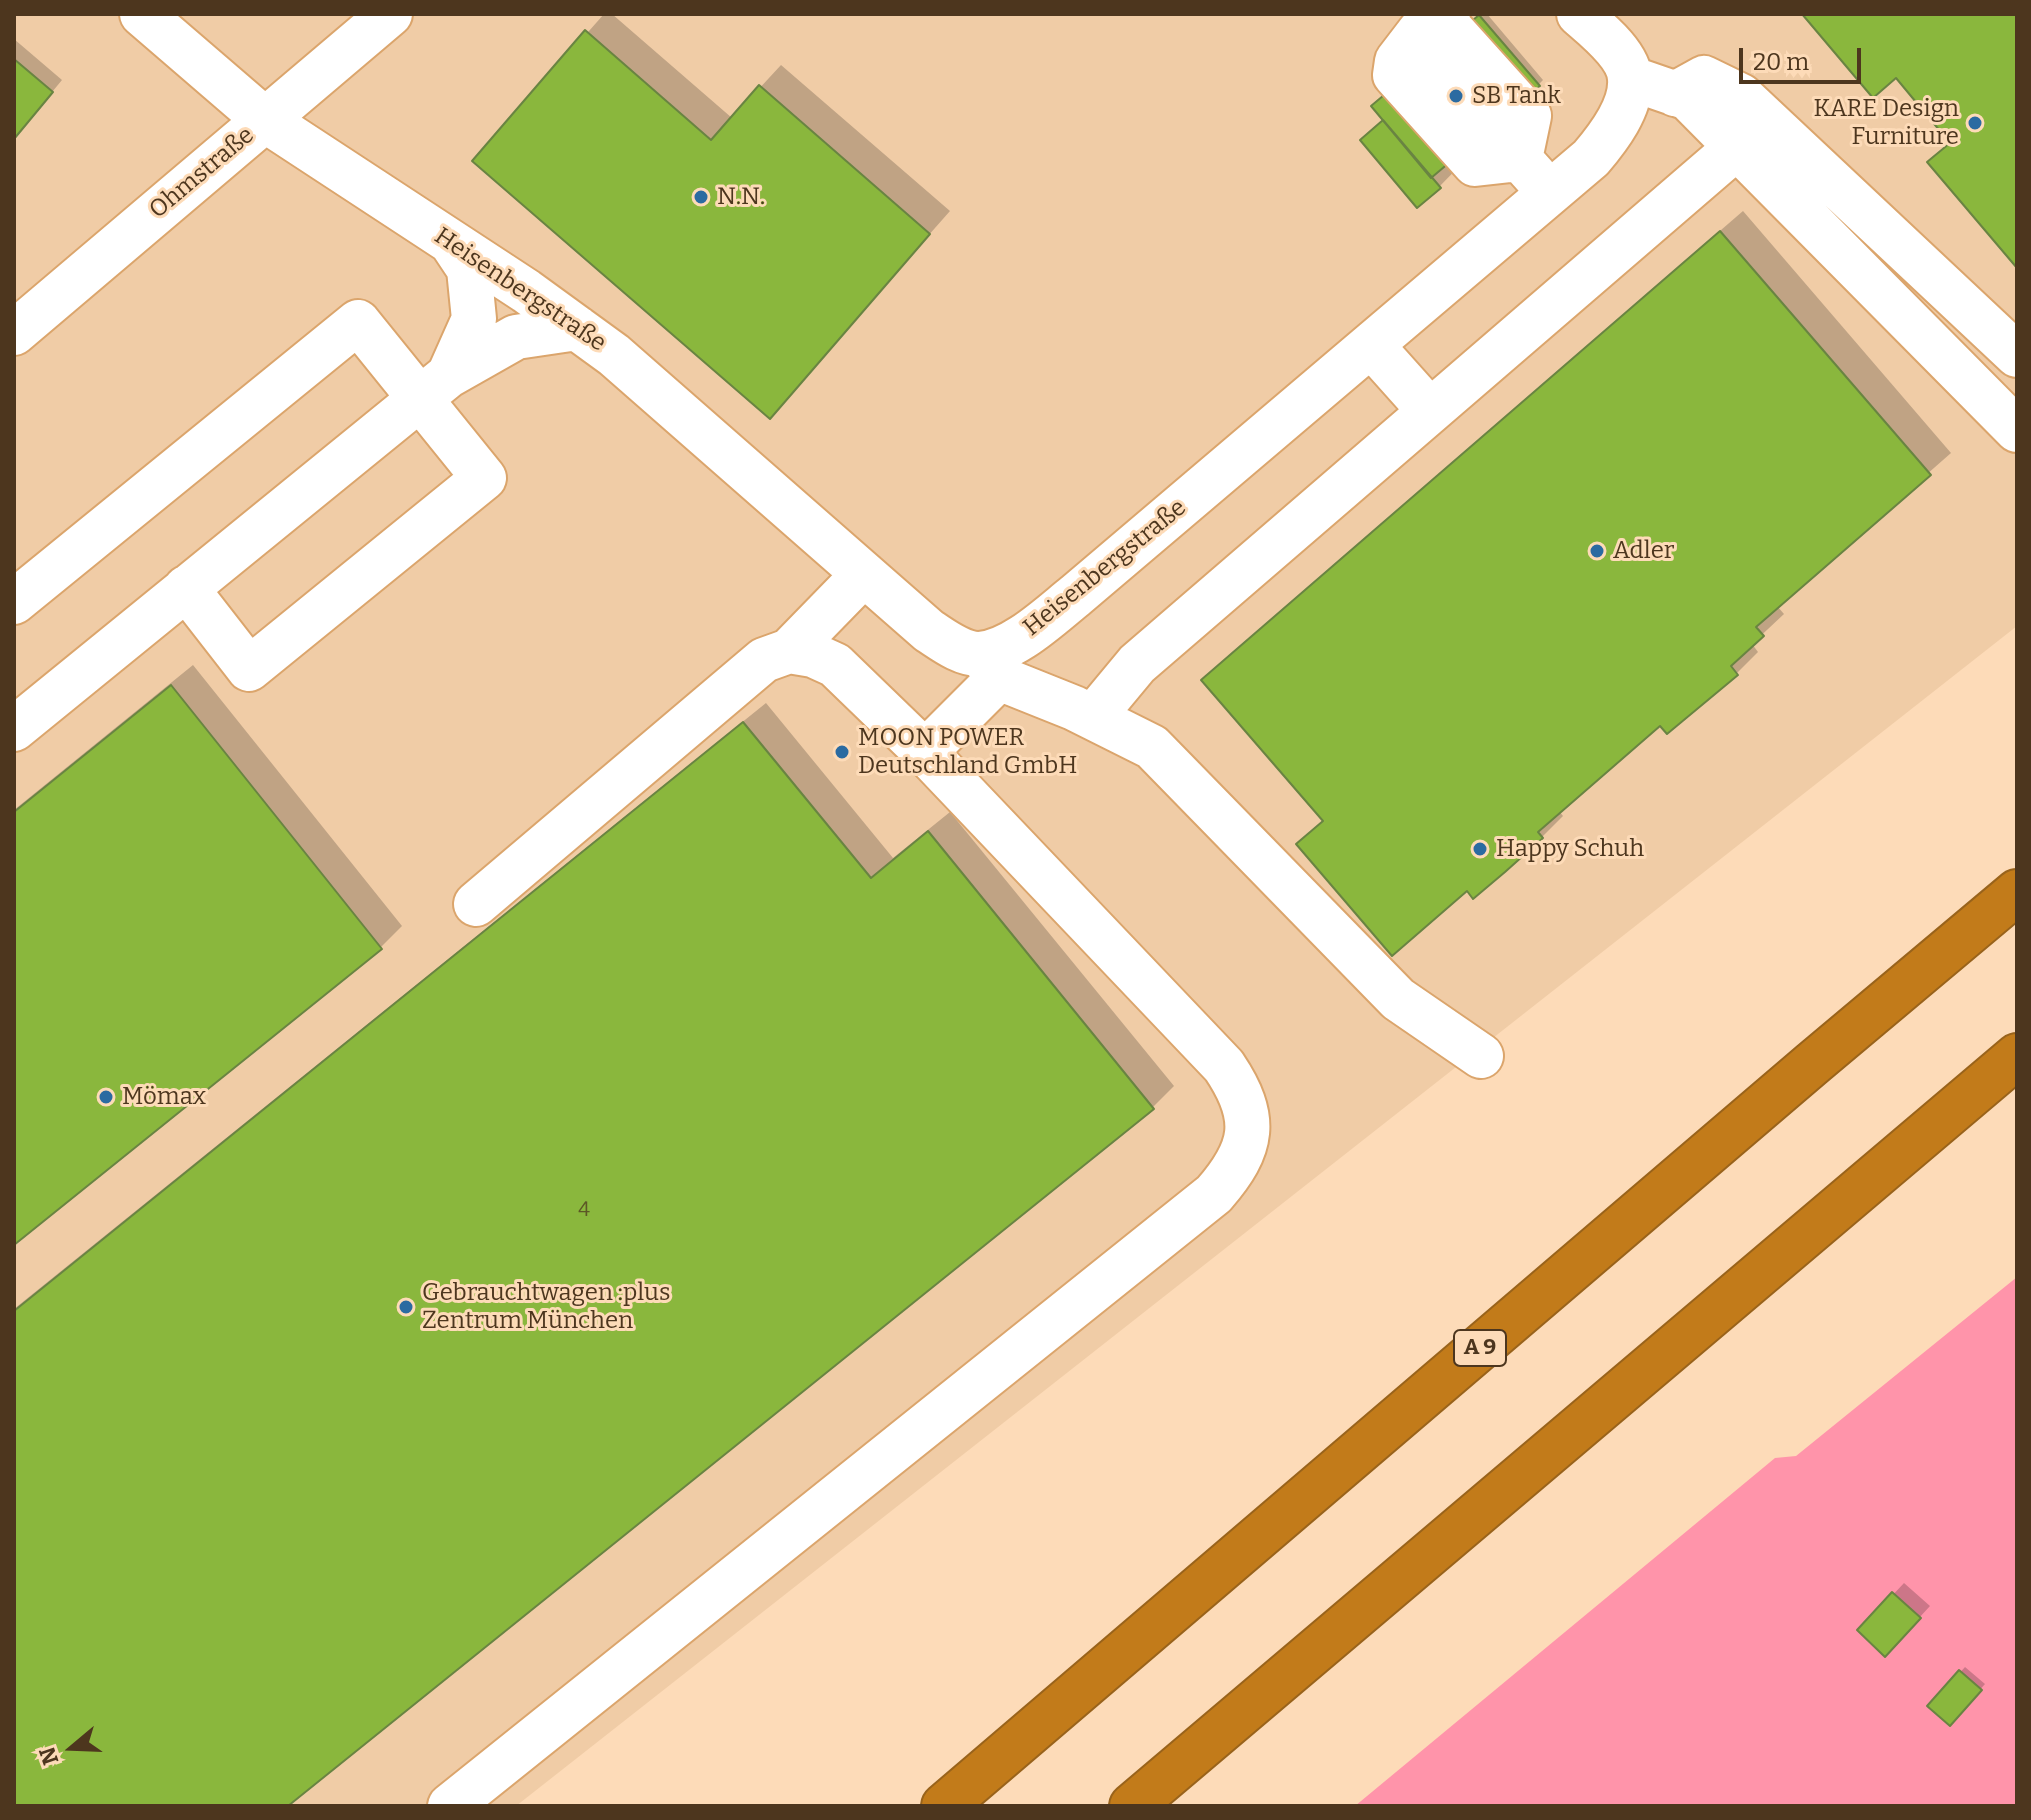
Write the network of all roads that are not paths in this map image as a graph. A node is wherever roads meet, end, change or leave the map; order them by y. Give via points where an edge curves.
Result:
1 (142, 14) edge
2 (390, 14) edge
3 (1579, 14) edge
4 (1433, 20) edge
5 (1630, 78) junction
6 (1675, 94) junction
7 (265, 120) junction
8 (1737, 147) junction
9 (1550, 193) junction
10 (451, 242) junction
11 (577, 328) junction
12 (14, 333) edge
13 (1371, 345) junction
14 (2017, 355) edge
15 (435, 386) junction
16 (1430, 411) junction
17 (2017, 430) edge
18 (864, 574) junction
19 (186, 588) junction
20 (14, 602) edge
21 (789, 651) junction
22 (990, 665) junction
23 (1093, 717) junction
24 (14, 729) edge
25 (925, 752) junction
26 (2017, 892) edge
27 (476, 904) dead end
28 (1481, 1056) dead end
29 (2017, 1056) edge
30 (450, 1806) edge
31 (944, 1806) edge
32 (1132, 1806) edge

1 - 7 street, Heisenbergstraße
2 - 7 street, Ohmstraße
3 - 5 street via 1622,57
4 - 9 street via 1423,51
5 - 6 street
5 - 9 street, Heisenbergstraße via 1624,109 1610,135
6 - 8 street via 1688,98
6 - 14 street via 1704,78 1741,96
7 - 10 street, Heisenbergstraße
7 - 12 street, Ohmstraße
8 - 16 street
8 - 17 street
9 - 13 street, Heisenbergstraße
10 - 11 street, Heisenbergstraße
10 - 15 street via 469,269 474,319
11 - 15 street via 516,337
11 - 18 street, Heisenbergstraße via 626,364
13 - 16 street
13 - 22 street, Heisenbergstraße
15 - 19 street
15 - 19 street via 484,478 274,649 249,669
15 - 20 street via 358,322
16 - 23 street via 1137,664
18 - 21 street
18 - 22 street, Heisenbergstraße via 929,631
19 - 24 street
21 - 25 street via 835,665
21 - 27 street via 764,660
22 - 23 street via 1009,682
22 - 25 street
23 - 28 street via 1152,747 1398,999
25 - 30 street via 1224,1066 1248,1114 1247,1139 1235,1169 1214,1194
26 - 31 highway, A 9
29 - 32 highway

